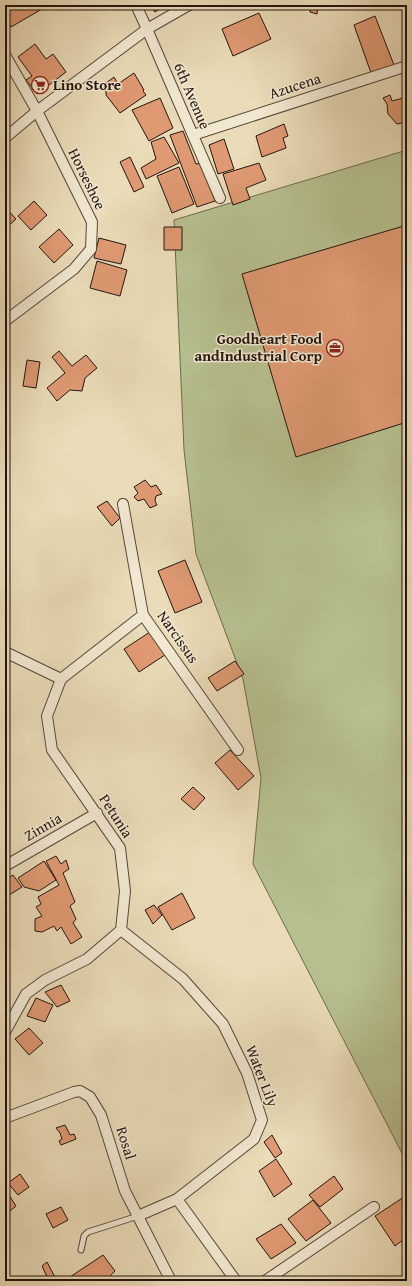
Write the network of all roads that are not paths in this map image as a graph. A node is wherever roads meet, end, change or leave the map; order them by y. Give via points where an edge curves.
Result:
1 (136, 5) edge
2 (189, 5) edge
3 (148, 29) junction
4 (5, 56) edge
5 (407, 66) edge
6 (37, 111) junction
7 (193, 135) junction
8 (5, 138) edge
9 (220, 198) dead end
10 (5, 321) edge
11 (123, 504) dead end
12 (144, 615) junction
13 (5, 652) edge
14 (61, 679) junction
15 (238, 750) dead end
16 (97, 813) junction
17 (5, 866) edge
18 (121, 930) junction
19 (5, 1032) edge
20 (5, 1118) edge
21 (178, 1199) junction
22 (374, 1206) dead end
23 (138, 1216) junction
24 (80, 1250) dead end
25 (171, 1281) edge
26 (236, 1281) edge
27 (265, 1281) edge

1 - 3 street, 6th Avenue
2 - 3 street
3 - 6 street
3 - 7 street, 6th Avenue
4 - 6 street, Horseshoe
5 - 7 street, Azucena
6 - 8 street
6 - 10 street, Horseshoe via 92,222 91,250 74,268
7 - 9 street, 6th Avenue
11 - 12 street, Narcissus
12 - 14 street
12 - 15 street, Narcissus
13 - 14 street
14 - 16 street, Petunia via 47,716 52,750
16 - 17 street, Zinnia
16 - 18 street, Petunia via 120,848 125,891
18 - 19 street via 87,959 45,980 26,994
18 - 21 street, Water Lily via 184,979 223,1024 248,1073 262,1120 254,1139
20 - 23 street, Rosal via 74,1092 85,1093 101,1116 125,1191
21 - 23 street, Water Lily
21 - 26 street
22 - 27 street
23 - 24 lane via 88,1232 84,1236
23 - 25 street, Rosal

